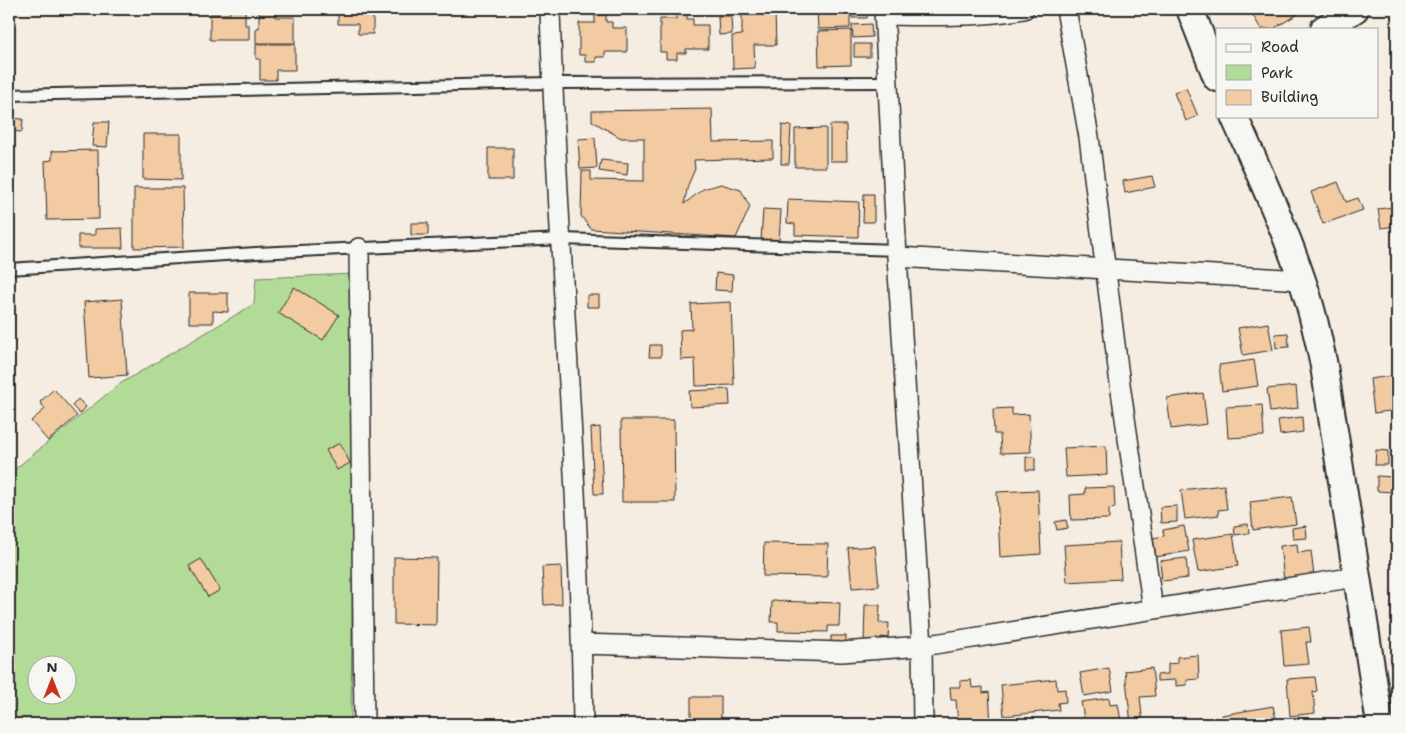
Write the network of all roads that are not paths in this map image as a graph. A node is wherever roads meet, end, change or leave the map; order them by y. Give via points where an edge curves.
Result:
1 (550, 9) edge
2 (1024, 9) edge
3 (1066, 9) edge
4 (1190, 9) edge
5 (1354, 9) edge
6 (884, 12) edge
7 (1326, 28) edge
8 (1216, 75) edge
9 (888, 82) junction
10 (552, 83) junction
11 (9, 95) edge
12 (1235, 118) edge
13 (562, 239) junction
14 (359, 248) junction
15 (897, 254) junction
16 (9, 269) edge
17 (1106, 270) junction
18 (1302, 280) junction
19 (1356, 577) junction
20 (1153, 609) junction
21 (582, 644) junction
22 (922, 646) junction
23 (364, 724) edge
24 (583, 724) edge
25 (923, 724) edge
26 (1380, 724) edge

1 - 10 street
2 - 6 street via 945,17
3 - 17 street via 1089,137
4 - 8 main road
5 - 7 main road
6 - 9 street
9 - 10 lane
9 - 15 street
10 - 11 lane
10 - 13 street
12 - 18 main road via 1284,229
13 - 14 lane
13 - 15 lane
13 - 21 street
14 - 16 lane
14 - 23 street
15 - 17 street
15 - 22 street
17 - 18 street
17 - 20 street
18 - 19 main road via 1324,366
19 - 20 street
19 - 26 main road
20 - 22 street
21 - 22 street via 842,652
21 - 24 street
22 - 25 street

